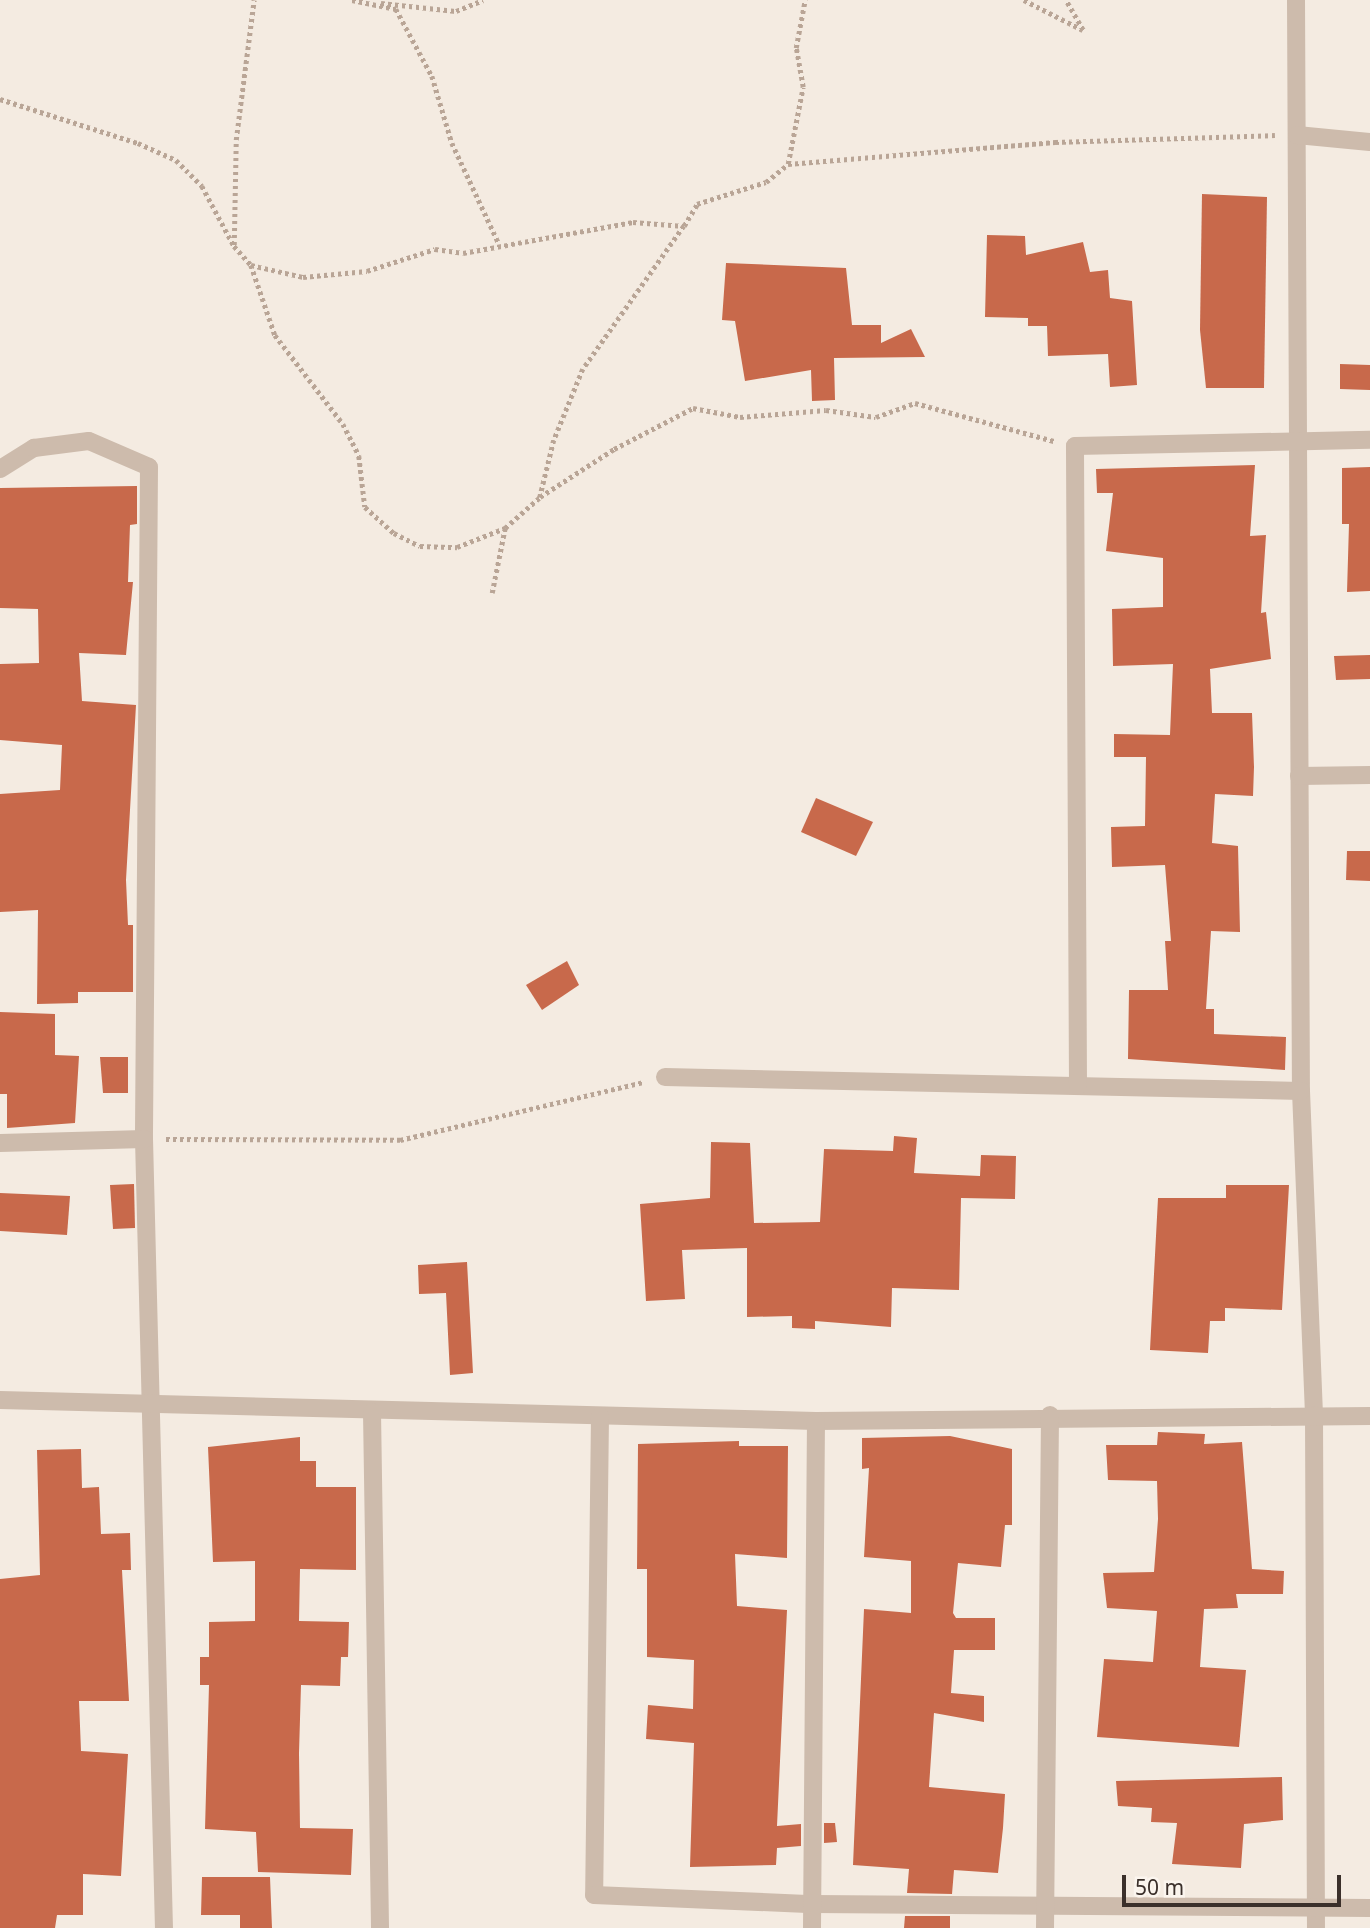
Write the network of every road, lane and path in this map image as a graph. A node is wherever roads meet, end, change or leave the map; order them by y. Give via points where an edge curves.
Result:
1 (254, 0) edge
2 (484, 0) edge
3 (804, 0) edge
4 (1024, 0) edge
5 (1066, 0) edge
6 (1296, 0) edge
7 (0, 99) edge
8 (1297, 135) junction
9 (1370, 142) edge
10 (788, 164) junction
11 (684, 226) junction
12 (499, 244) junction
13 (234, 246) junction
14 (251, 265) junction
15 (1301, 440) junction
16 (1370, 440) edge
17 (1075, 446) junction
18 (0, 469) edge
19 (540, 497) junction
20 (505, 528) junction
21 (492, 593) dead end
22 (1370, 775) edge
23 (1299, 776) junction
24 (665, 1077) joint
25 (1078, 1086) junction
26 (1301, 1091) junction
27 (144, 1139) junction
28 (0, 1143) edge
29 (0, 1400) edge
30 (151, 1407) junction
31 (372, 1412) junction
32 (1050, 1415) junction
33 (1314, 1415) junction
34 (600, 1416) junction
35 (1370, 1416) edge
36 (816, 1421) junction
37 (813, 1904) junction
38 (1046, 1905) junction
39 (1318, 1908) junction
40 (1370, 1908) edge
41 (164, 1928) edge
42 (380, 1928) edge
43 (811, 1928) edge
44 (1045, 1928) edge
45 (1316, 1928) edge

1 - 13 path via 236,140
2 - 12 path via 456,10 352,0 396,9 432,76 452,143
3 - 10 path via 796,48 803,87
4 - 5 path via 1083,30
6 - 8 street
7 - 13 path via 98,128 176,160 202,186
8 - 9 street
8 - 10 path via 1055,142
8 - 15 street
10 - 11 path via 766,181 697,204
11 - 12 path via 633,222 555,239
11 - 19 path via 583,369 554,440
12 - 14 path via 463,253 435,249 367,271 316,276
13 - 14 path
14 - 20 path via 275,335 343,424 359,456 365,507 394,533 420,546 457,547
15 - 16 street
15 - 17 street
15 - 23 street
17 - 19 path via 915,403 876,417 826,410 740,417 693,408 653,425
17 - 25 street
18 - 27 street via 34,448 89,441 149,467
19 - 20 path
20 - 21 path
22 - 23 street
23 - 26 street
24 - 25 street
24 - 27 path via 400,1140
25 - 26 street
26 - 33 street
27 - 28 street
27 - 30 street
29 - 30 street
30 - 31 street
30 - 41 street
31 - 34 street
31 - 42 street
32 - 33 street
32 - 36 street
32 - 38 street
33 - 35 street
33 - 39 street
34 - 36 street
34 - 37 street via 594,1895
36 - 37 street
37 - 38 street
37 - 43 street
38 - 39 street
38 - 44 street
39 - 40 street
39 - 45 street

